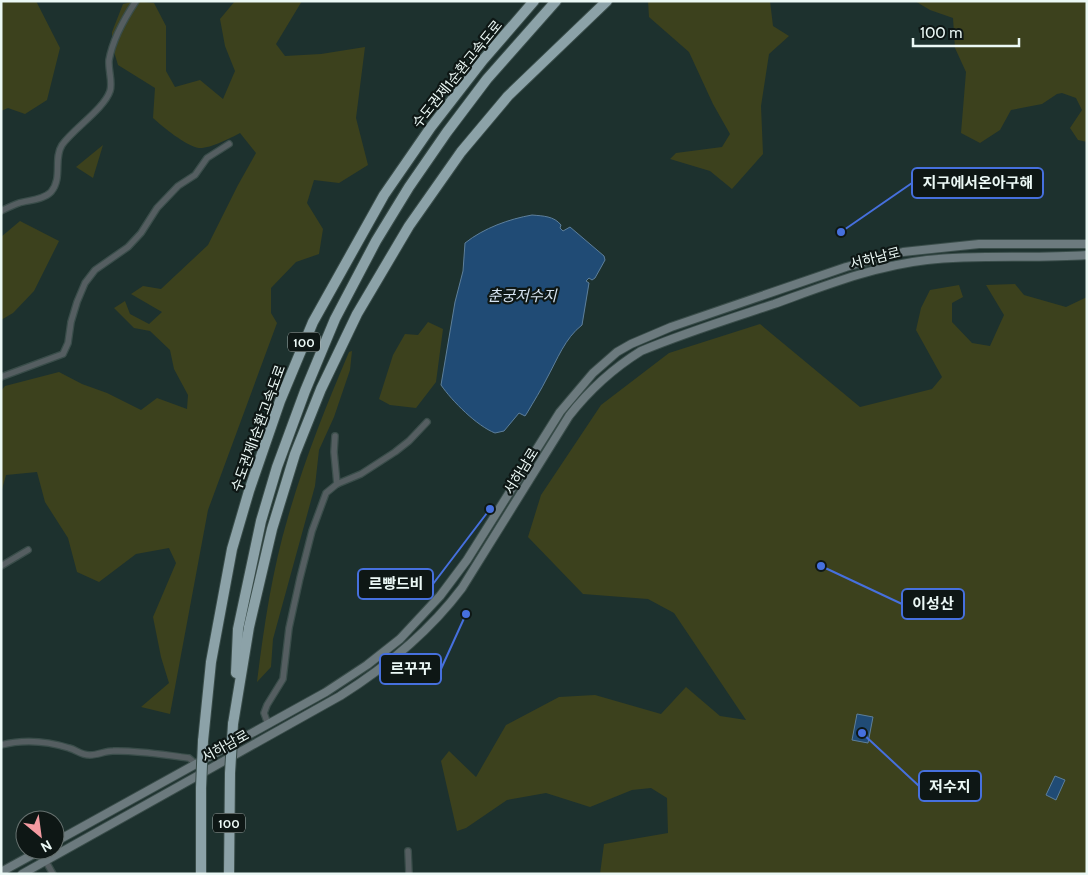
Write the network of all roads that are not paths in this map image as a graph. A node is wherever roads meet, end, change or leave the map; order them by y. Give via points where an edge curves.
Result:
1 (136, 1) edge
2 (534, 1) edge
3 (556, 1) edge
4 (607, 1) edge
5 (228, 144) dead end
6 (1, 211) edge
7 (1087, 244) edge
8 (1087, 255) edge
9 (1, 377) edge
10 (427, 422) dead end
11 (335, 436) dead end
12 (337, 484) junction
13 (28, 550) dead end
14 (1, 566) edge
15 (233, 724) junction
16 (268, 724) junction
17 (1, 745) edge
18 (196, 764) junction
19 (65, 836) edge
20 (65, 849) edge
21 (408, 851) dead end
22 (22, 860) edge
23 (45, 860) joint
24 (1, 872) edge
25 (22, 874) edge
26 (53, 874) edge
27 (201, 874) edge
28 (229, 874) edge
29 (409, 874) edge

1 - 6 street via 116,37 109,62 110,90 99,107 63,143 58,152 56,183 50,193
2 - 27 highway, 수도권제1순환고속도로 / 100, bridge via 432,126 384,195 313,322 280,401 232,549 211,662 203,741
3 - 15 highway, 수도권제1순환고속도로 / 100 via 487,79 447,132 381,233 335,318 277,467 261,521 238,629
4 - 15 highway, 수도권제1순환고속도로 / 100 via 508,96 461,152 409,226 357,314 321,389 295,454 272,529 249,627
5 - 9 street via 207,158 195,175 178,186 128,246 95,270 77,302 63,354
7 - 16 street, 서하남로 via 979,244 903,252 846,267 680,324 617,352 593,373 560,412 463,566 412,628 367,665
8 - 20 street, 서하남로 via 960,257 887,267 641,351 600,380 579,403 462,588 442,613 374,675
10 - 12 street via 396,452 361,474
11 - 12 street
12 - 16 street via 326,493 312,532 289,628 284,678 264,713
13 - 14 street
15 - 28 highway, 수도권제1순환고속도로 / 100, bridge
16 - 18 street, 서하남로
17 - 18 street via 32,741 72,748 79,754 92,755 112,750 189,758
18 - 19 street, 서하남로
21 - 29 street
22 - 24 street
23 - 25 street, 서하남로
23 - 26 street

